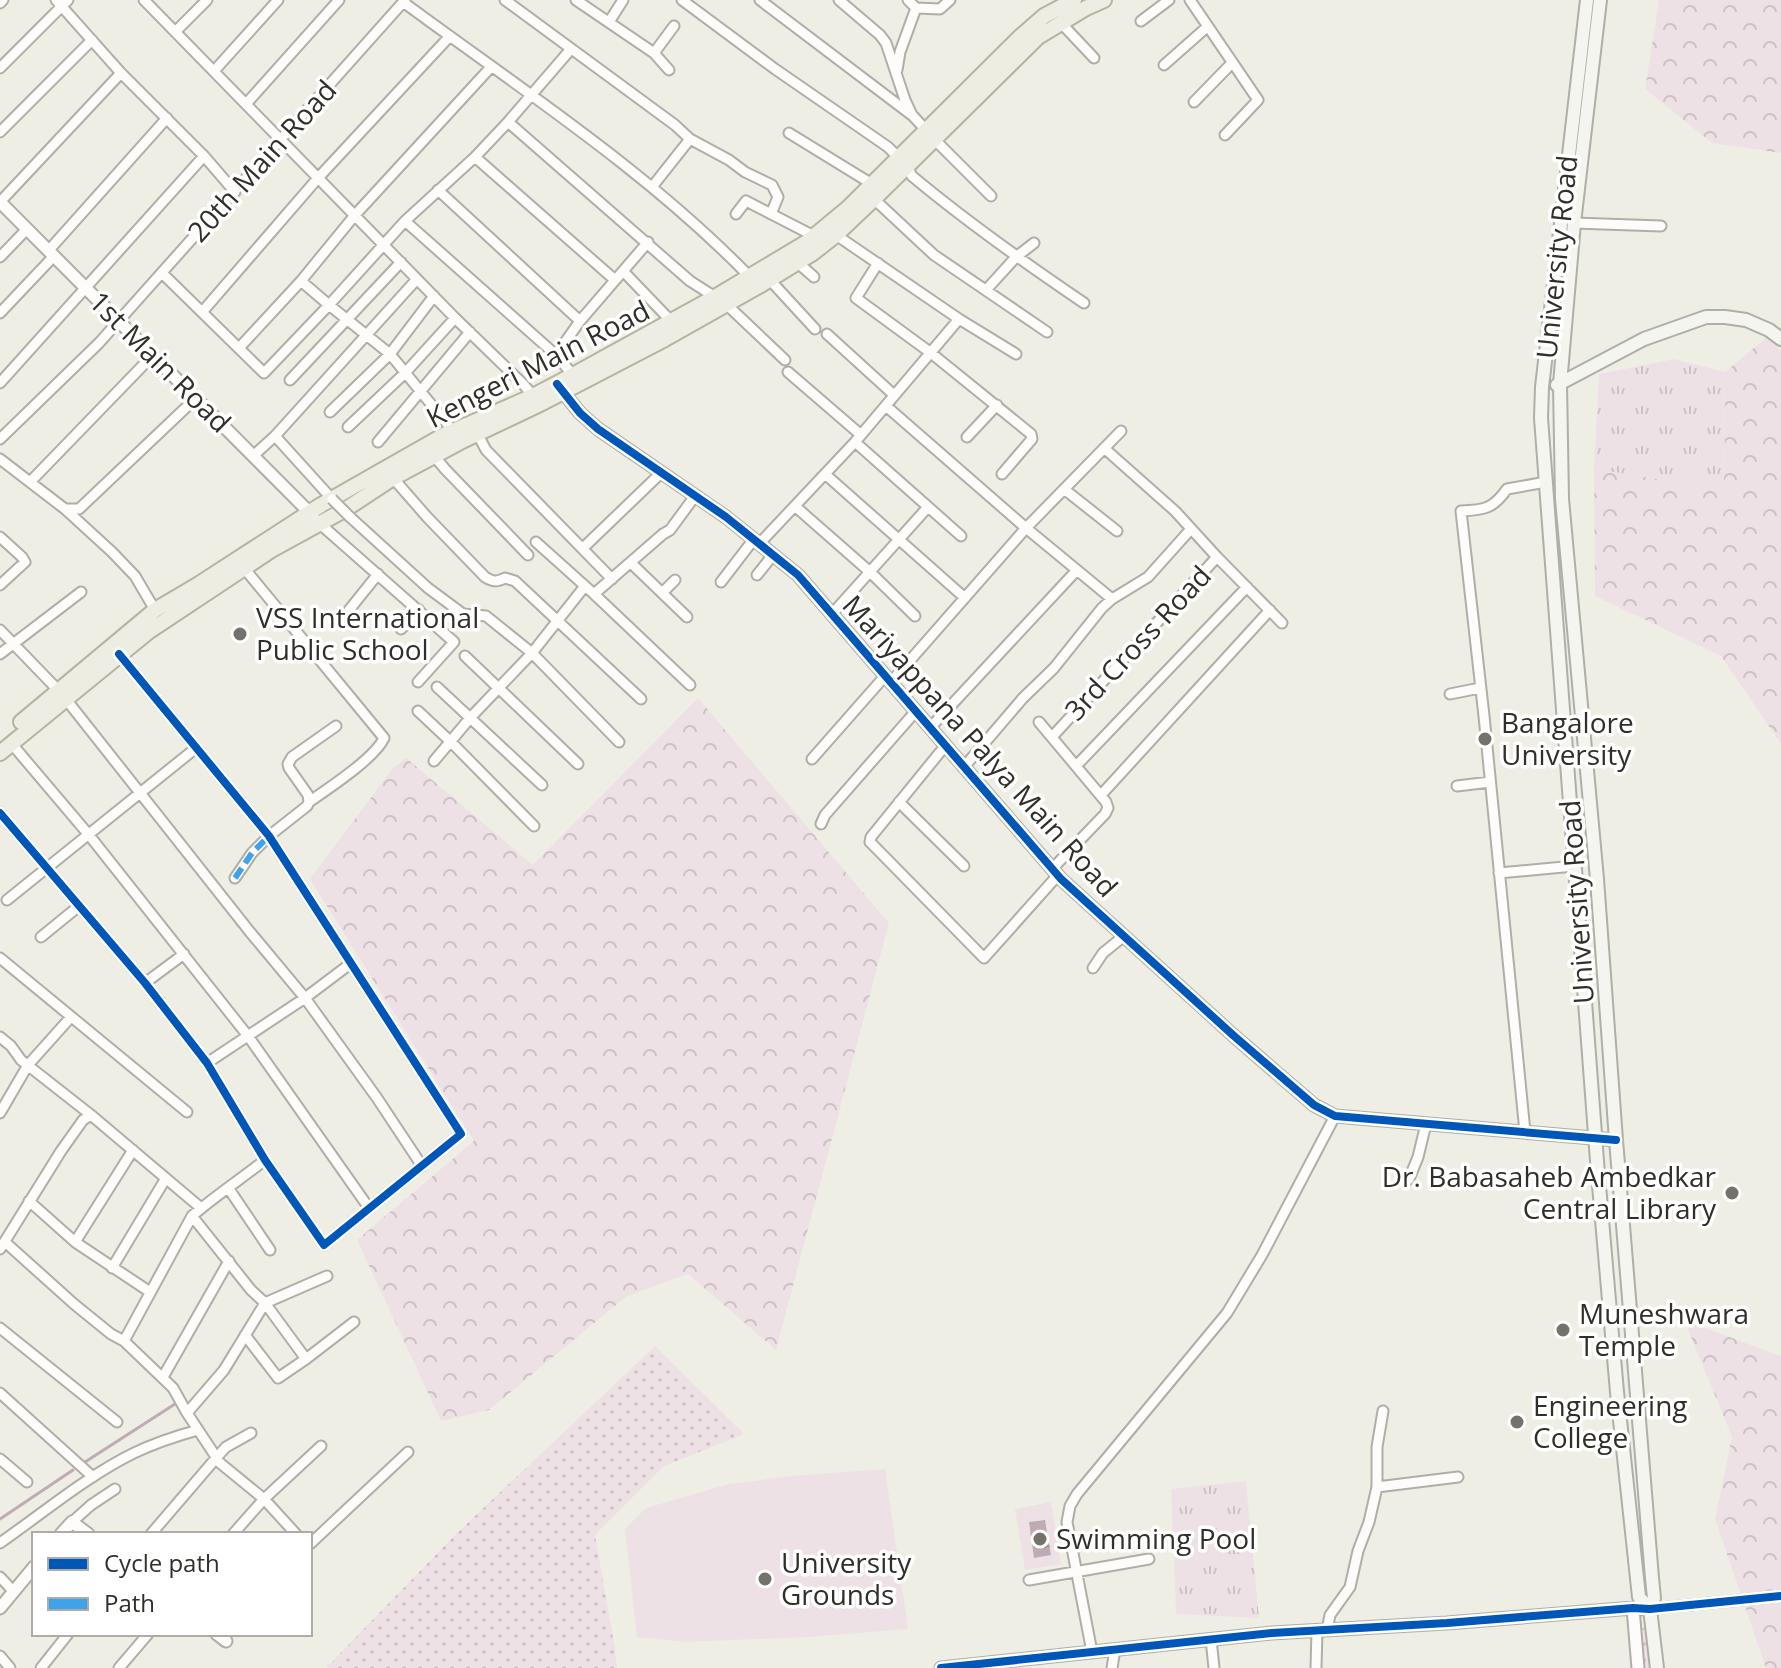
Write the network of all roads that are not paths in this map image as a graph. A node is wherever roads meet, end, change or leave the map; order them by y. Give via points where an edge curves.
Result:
1 (144, 0) edge
2 (207, 0) edge
3 (278, 0) edge
4 (339, 0) edge
5 (505, 0) edge
6 (623, 0) edge
7 (682, 0) edge
8 (760, 0) edge
9 (839, 0) edge
10 (908, 0) edge
11 (950, 0) edge
12 (1104, 0) edge
13 (1169, 0) edge
14 (1190, 0) edge
15 (1587, 0) edge
16 (1600, 0) edge
17 (404, 1) edge
18 (579, 1) edge
19 (1071, 1) edge
20 (62, 2) edge
21 (918, 4) edge
22 (1141, 21) dead end
23 (609, 22) junction
24 (1061, 23) junction
25 (674, 26) dead end
26 (1207, 27) junction
27 (175, 32) junction
28 (450, 36) junction
29 (92, 40) junction
30 (571, 49) junction
31 (654, 53) junction
32 (1094, 58) dead end
33 (1232, 63) junction
34 (1164, 65) dead end
35 (491, 67) junction
36 (0, 68) edge
37 (669, 70) dead end
38 (214, 71) junction
39 (121, 73) junction
40 (897, 75) junction
41 (533, 95) junction
42 (1194, 102) dead end
43 (246, 104) junction
44 (1580, 114) junction
45 (913, 116) junction
46 (167, 118) junction
47 (508, 122) junction
48 (0, 132) edge
49 (789, 133) dead end
50 (931, 135) junction
51 (1225, 135) dead end
52 (690, 139) junction
53 (281, 140) junction
54 (204, 156) junction
55 (475, 157) junction
56 (902, 162) junction
57 (318, 178) junction
58 (872, 184) junction
59 (652, 187) junction
60 (438, 190) junction
61 (235, 192) junction
62 (991, 196) dead end
63 (874, 199) junction
64 (0, 202) edge
65 (736, 214) dead end
66 (771, 214) junction
67 (355, 215) junction
68 (405, 221) junction
69 (1574, 223) junction
70 (1661, 226) dead end
71 (27, 229) junction
72 (836, 235) junction
73 (814, 236) junction
74 (648, 242) junction
75 (1034, 243) dead end
76 (384, 245) junction
77 (52, 253) junction
78 (0, 257) edge
79 (1016, 257) junction
80 (401, 262) junction
81 (798, 263) junction
82 (878, 263) junction
83 (623, 271) junction
84 (162, 273) junction
85 (750, 277) junction
86 (814, 277) dead end
87 (417, 279) junction
88 (615, 280) junction
89 (770, 280) junction
90 (301, 281) junction
91 (87, 288) junction
92 (986, 290) junction
93 (434, 296) junction
94 (721, 301) junction
95 (1084, 303) dead end
96 (329, 305) junction
97 (203, 311) junction
98 (0, 313) edge
99 (455, 318) junction
100 (959, 319) junction
101 (347, 320) junction
102 (119, 321) junction
103 (580, 321) junction
104 (672, 322) junction
105 (815, 329) dead end
106 (470, 332) junction
107 (1047, 332) dead end
108 (827, 334) dead end
109 (366, 335) junction
110 (1781, 339) edge
111 (239, 348) junction
112 (931, 353) junction
113 (390, 354) junction
114 (1016, 354) dead end
115 (153, 355) junction
116 (556, 355) junction
117 (785, 360) dead end
118 (788, 372) dead end
119 (405, 373) junction
120 (573, 375) junction
121 (290, 380) dead end
122 (0, 383) edge
123 (1560, 384) junction
124 (1542, 387) junction
125 (560, 388) junction
126 (420, 391) junction
127 (894, 395) junction
128 (196, 398) junction
129 (536, 400) junction
130 (997, 405) junction
131 (886, 406) junction
132 (330, 412) dead end
133 (348, 427) dead end
134 (453, 431) junction
135 (1121, 431) dead end
136 (477, 433) junction
137 (275, 436) junction
138 (967, 437) dead end
139 (858, 438) junction
140 (0, 439) edge
141 (378, 442) dead end
142 (1104, 448) junction
143 (253, 456) junction
144 (434, 456) junction
145 (0, 459) edge
146 (661, 473) junction
147 (825, 474) junction
148 (1002, 474) dead end
149 (393, 478) junction
150 (30, 482) junction
151 (1546, 482) junction
152 (1064, 489) junction
153 (695, 496) junction
154 (332, 499) junction
155 (796, 507) junction
156 (928, 507) junction
157 (65, 509) junction
158 (314, 518) junction
159 (1026, 528) junction
160 (1191, 529) junction
161 (1117, 531) dead end
162 (961, 536) dead end
163 (0, 537) edge
164 (899, 540) junction
165 (536, 542) dead end
166 (756, 542) junction
167 (583, 548) junction
168 (528, 555) dead end
169 (773, 555) junction
170 (1217, 557) junction
171 (631, 563) junction
172 (244, 568) junction
173 (1077, 570) junction
174 (870, 572) junction
175 (378, 574) junction
176 (757, 575) dead end
177 (612, 579) junction
178 (675, 580) dead end
179 (721, 582) dead end
180 (0, 585) edge
181 (585, 586) junction
182 (1247, 587) junction
183 (81, 592) dead end
184 (662, 593) junction
185 (594, 594) junction
186 (965, 598) junction
187 (1112, 599) junction
188 (155, 610) junction
189 (419, 610) junction
190 (1270, 610) junction
191 (832, 614) junction
192 (915, 616) dead end
193 (687, 617) dead end
194 (341, 620) dead end
195 (557, 620) junction
196 (1282, 623) dead end
197 (401, 629) dead end
198 (0, 630) edge
199 (12, 644) junction
200 (532, 653) junction
201 (0, 654) edge
202 (119, 654) junction
203 (465, 656) dead end
204 (888, 679) junction
205 (418, 682) dead end
206 (690, 685) dead end
207 (437, 687) dead end
208 (1480, 688) junction
209 (498, 689) junction
210 (61, 694) junction
211 (1450, 694) dead end
212 (641, 699) dead end
213 (418, 711) dead end
214 (916, 711) junction
215 (471, 717) junction
216 (1039, 722) dead end
217 (336, 726) dead end
218 (930, 728) junction
219 (1052, 737) junction
220 (451, 742) junction
221 (619, 742) dead end
222 (4, 745) edge
223 (945, 746) junction
224 (196, 748) junction
225 (812, 759) dead end
226 (434, 761) dead end
227 (578, 764) dead end
228 (1076, 766) junction
229 (964, 767) junction
230 (1490, 782) junction
231 (542, 785) dead end
232 (1457, 786) dead end
233 (140, 794) junction
234 (1101, 795) junction
235 (309, 802) junction
236 (899, 802) junction
237 (0, 813) edge
238 (821, 824) dead end
239 (534, 826) dead end
240 (89, 835) junction
241 (269, 836) junction
242 (964, 866) dead end
243 (1574, 866) junction
244 (46, 867) junction
245 (1055, 872) junction
246 (1499, 873) junction
247 (235, 878) dead end
248 (7, 900) dead end
249 (79, 906) junction
250 (1124, 936) junction
251 (41, 937) dead end
252 (184, 954) junction
253 (0, 958) edge
254 (350, 964) junction
255 (1093, 968) dead end
256 (145, 983) junction
257 (305, 998) junction
258 (71, 1017) junction
259 (248, 1036) junction
260 (0, 1037) edge
261 (207, 1063) junction
262 (28, 1065) junction
263 (187, 1112) dead end
264 (0, 1113) edge
265 (91, 1115) junction
266 (1335, 1116) junction
267 (1426, 1124) junction
268 (1525, 1132) junction
269 (1596, 1138) junction
270 (1616, 1140) junction
271 (133, 1150) junction
272 (265, 1160) junction
273 (422, 1166) junction
274 (166, 1178) junction
275 (1409, 1179) dead end
276 (229, 1189) junction
277 (29, 1201) junction
278 (201, 1208) junction
279 (369, 1208) junction
280 (192, 1216) junction
281 (75, 1242) junction
282 (2, 1245) edge
283 (270, 1250) dead end
284 (229, 1261) junction
285 (112, 1268) junction
286 (327, 1276) dead end
287 (150, 1292) junction
288 (265, 1303) junction
289 (354, 1322) dead end
290 (0, 1328) edge
291 (245, 1335) junction
292 (124, 1341) junction
293 (306, 1359) junction
294 (163, 1377) junction
295 (0, 1393) edge
296 (1383, 1411) dead end
297 (187, 1413) junction
298 (117, 1422) dead end
299 (198, 1430) junction
300 (251, 1433) dead end
301 (321, 1446) dead end
302 (408, 1452) dead end
303 (217, 1457) junction
304 (0, 1459) edge
305 (93, 1477) junction
306 (1458, 1477) dead end
307 (27, 1482) dead end
308 (1377, 1487) junction
309 (115, 1489) dead end
310 (264, 1499) junction
311 (72, 1522) junction
312 (63, 1532) edge
313 (85, 1532) edge
314 (153, 1532) edge
315 (235, 1532) edge
316 (294, 1532) edge
317 (312, 1542) edge
318 (0, 1543) edge
319 (1149, 1559) dead end
320 (32, 1570) edge
321 (1077, 1571) junction
322 (0, 1577) edge
323 (1029, 1580) dead end
324 (14, 1592) junction
325 (1781, 1596) edge
326 (0, 1608) edge
327 (1633, 1608) junction
328 (1650, 1609) junction
329 (1322, 1630) junction
330 (66, 1636) edge
331 (146, 1636) edge
332 (1211, 1639) junction
333 (1115, 1649) junction
334 (1092, 1652) junction
335 (0, 1656) edge
336 (10, 1668) edge
337 (41, 1668) edge
338 (119, 1668) edge
339 (941, 1668) edge
340 (1112, 1668) edge
341 (1214, 1668) edge
342 (1316, 1668) edge
343 (1638, 1668) edge
344 (1657, 1668) edge

1 - 27 street
2 - 27 street
3 - 38 street
4 - 43 street
5 - 30 street
6 - 23 street
7 - 56 street
8 - 45 street
9 - 40 street via 880,35
10 - 21 street
11 - 21 street via 940,9
12 - 24 main road, Kengeri Main Road
13 - 22 street
14 - 26 street
15 - 44 main road, University Road
16 - 44 main road, University Road
17 - 28 street
17 - 53 street, 20th Main Road
18 - 23 street
19 - 50 main road, Kengeri Main Road via 1032,26
20 - 29 street
20 - 36 street
21 - 40 street
23 - 31 street
24 - 32 street
24 - 50 main road, Kengeri Main Road via 1038,37
25 - 31 street
26 - 33 street
26 - 34 street
27 - 38 street
28 - 35 street
28 - 57 street
29 - 39 street
29 - 48 street
30 - 41 street
30 - 52 street
31 - 37 street
33 - 42 street
33 - 51 street via 1258,100
35 - 41 street
35 - 67 street
38 - 43 street
39 - 46 street
39 - 64 street
40 - 45 street
41 - 47 street
41 - 59 street
43 - 53 street
44 - 69 main road, University Road
44 - 124 main road, University Road
45 - 50 street
46 - 54 street
46 - 77 street
47 - 55 street
47 - 74 street
49 - 58 street
50 - 56 main road, Kengeri Main Road
50 - 62 street
52 - 59 street
52 - 66 street via 772,185 778,197
53 - 57 street
53 - 61 street, 20th Main Road
54 - 61 street
54 - 91 street
55 - 60 street
55 - 88 street
56 - 58 main road, Kengeri Main Road
56 - 63 main road, Kengeri Main Road
56 - 79 street via 912,176
57 - 67 street
57 - 97 street
58 - 73 main road, Kengeri Main Road
59 - 85 street
60 - 68 street
60 - 103 street
61 - 84 street, 20th Main Road
63 - 72 main road, Kengeri Main Road
63 - 92 street via 934,255
64 - 71 street, 1st Main Road
65 - 66 street via 746,201
66 - 73 street
67 - 76 street
67 - 90 street
68 - 76 street
68 - 116 street
69 - 70 street
69 - 123 main road, University Road
71 - 77 street, 1st Main Road
71 - 78 street
72 - 81 main road, Kengeri Main Road
72 - 82 street
73 - 85 main road, Kengeri Main Road
74 - 83 street
74 - 94 street
75 - 79 street
76 - 80 street
76 - 96 street
77 - 91 street, 1st Main Road
77 - 98 street
79 - 92 street
79 - 95 street
80 - 87 street
80 - 101 street
81 - 86 street
81 - 89 main road, Kengeri Main Road
82 - 100 street
82 - 112 street via 856,298
83 - 88 street
83 - 104 street
84 - 97 street
84 - 102 street, 20th Main Road
85 - 94 main road, Kengeri Main Road
87 - 93 street
87 - 109 street
88 - 103 street
89 - 94 main road, Kengeri Main Road
89 - 105 street
90 - 96 street
90 - 111 street
91 - 102 street, 1st Main Road
91 - 122 street
92 - 107 street
93 - 99 street
93 - 113 street
94 - 104 main road, Kengeri Main Road
94 - 117 street
94 - 125 main road, Kengeri Main Road
96 - 101 street
96 - 111 street via 264,373
97 - 111 street
99 - 106 street
99 - 119 street
100 - 112 street
100 - 114 street
101 - 109 street
101 - 121 street
102 - 115 street, 1st Main Road
102 - 140 street, 20th Main Road
103 - 116 street
104 - 120 main road, Kengeri Main Road
106 - 126 street
106 - 129 street
108 - 127 street
109 - 113 street
109 - 137 street
110 - 123 main road via 1746,320 1706,317 1644,339
112 - 127 street
112 - 130 street
113 - 119 street
113 - 132 street
115 - 128 street, 1st Main Road
115 - 150 street
116 - 120 street
118 - 139 street
119 - 126 street
119 - 133 street
120 - 125 main road, Kengeri Main Road
123 - 124 main road
123 - 270 main road, University Road via 1562,499
124 - 151 main road, University Road
125 - 129 main road, Kengeri Main Road
125 - 146 street, Mariyappana Palya Main Road via 598,429
126 - 134 street
126 - 141 street
127 - 131 street
128 - 143 street, 1st Main Road
128 - 157 street via 79,509
129 - 134 main road, Kengeri Main Road
129 - 136 main road, Kengeri Main Road
130 - 138 street
130 - 148 street via 1032,439
131 - 139 street
131 - 159 street
134 - 154 main road, Kengeri Main Road
135 - 142 street
136 - 144 main road, Kengeri Main Road
136 - 167 street via 486,450
137 - 143 street
137 - 154 street
139 - 147 street
139 - 156 street
142 - 152 street
142 - 160 street
143 - 158 street, 1st Main Road
144 - 149 main road, Kengeri Main Road
144 - 168 street
145 - 150 street
146 - 153 street, Mariyappana Palya Main Road
146 - 167 street
147 - 155 street
147 - 164 street
149 - 158 main road, Kengeri Main Road via 346,509
149 - 195 street via 485,577 515,581
150 - 157 street
151 - 208 street via 1507,489 1484,510 1461,511
151 - 243 main road, University Road
152 - 159 street
152 - 161 street
153 - 166 street, Mariyappana Palya Main Road
153 - 171 street via 670,530
154 - 158 main road, Kengeri Main Road
154 - 200 street, bridge via 428,588 463,614 486,616
155 - 166 street
155 - 174 street
156 - 162 street
156 - 164 street
157 - 188 street via 135,576
158 - 172 main road, Kengeri Main Road
158 - 175 street
158 - 188 main road, Kengeri Main Road
159 - 173 street
159 - 186 street
160 - 170 street
160 - 187 street via 1148,577
163 - 180 street via 25,562
164 - 174 street
164 - 186 street
165 - 181 street
166 - 169 street, Mariyappana Palya Main Road
166 - 179 street
167 - 177 street
169 - 176 street
169 - 191 street, Mariyappana Palya Main Road
170 - 182 street
170 - 219 street, 3rd Cross Road
171 - 177 street
171 - 184 street
172 - 202 main road, Kengeri Main Road
172 - 235 street via 384,738 359,765
173 - 187 street
173 - 218 street
174 - 191 street
174 - 192 street
175 - 189 street
175 - 194 street
177 - 185 street
178 - 184 street
181 - 185 street
181 - 195 street
182 - 190 street
182 - 228 street
183 - 199 street
184 - 193 street
185 - 206 street
186 - 204 street
187 - 229 street
188 - 210 main road, Kengeri Main Road
189 - 197 street
189 - 205 street via 454,642
190 - 196 street
190 - 234 street
191 - 204 street, Mariyappana Palya Main Road
195 - 200 street
195 - 212 street
198 - 199 street
199 - 201 street
199 - 210 street
200 - 209 street
200 - 221 street
202 - 210 main road, Kengeri Main Road
202 - 224 street
203 - 209 street
204 - 214 street, Mariyappana Palya Main Road
204 - 225 street
207 - 215 street
208 - 211 street
208 - 230 street
209 - 215 street
209 - 227 street
210 - 222 main road, Kengeri Main Road
210 - 233 street
213 - 220 street
214 - 218 street, Mariyappana Palya Main Road
214 - 238 street
215 - 220 street
215 - 231 street
216 - 219 street
217 - 235 street via 289,761
218 - 223 street, Mariyappana Palya Main Road
219 - 228 street, 3rd Cross Road
220 - 226 street
220 - 239 street
222 - 240 street
223 - 229 street, Mariyappana Palya Main Road
223 - 236 street
224 - 233 street
224 - 241 street
228 - 234 street, 3rd Cross Road
229 - 245 street, Mariyappana Palya Main Road
230 - 232 street
230 - 246 street
233 - 240 street
233 - 257 street
234 - 245 street via 1108,808 1105,814
235 - 241 street
236 - 242 street
236 - 245 street via 870,842 984,958
237 - 244 street
240 - 244 street
240 - 252 street
241 - 247 street
241 - 254 street
243 - 246 street
243 - 269 main road, University Road
244 - 248 street
244 - 249 street
245 - 250 street, Mariyappana Palya Main Road
246 - 268 street
249 - 251 street
249 - 256 street
250 - 255 street
250 - 266 street, Mariyappana Palya Main Road via 1314,1105
252 - 256 street
252 - 259 street
253 - 258 street
254 - 257 street
254 - 273 street via 461,1134
256 - 261 street
257 - 259 street
257 - 273 street
258 - 262 street
258 - 263 street
259 - 261 street
259 - 279 street
260 - 262 street
261 - 272 street
262 - 264 street
262 - 265 street
265 - 271 street
265 - 277 street
266 - 267 street, Mariyappana Palya Main Road
266 - 321 street via 1227,1313 1070,1506 1067,1522
267 - 268 street, Mariyappana Palya Main Road
267 - 275 street
268 - 269 street, Mariyappana Palya Main Road
269 - 270 street, Mariyappana Palya Main Road
269 - 328 main road, University Road via 1638,1591
270 - 328 main road, University Road via 1654,1598
271 - 274 street
271 - 281 street
272 - 276 street
272 - 279 street via 324,1245
273 - 279 street
274 - 278 street
274 - 285 street
276 - 278 street
276 - 283 street
277 - 281 street
277 - 282 street
278 - 280 street
280 - 284 street
280 - 287 street
281 - 285 street
282 - 292 street
284 - 288 street
284 - 294 street
285 - 287 street
286 - 288 street
287 - 292 street
288 - 291 street
288 - 293 street
289 - 293 street
290 - 298 street
291 - 293 street via 278,1378
291 - 297 street via 224,1370
292 - 294 street
294 - 297 street
295 - 305 street
296 - 308 street
297 - 299 street
299 - 303 street
299 - 305 street via 132,1454
300 - 303 street
301 - 310 street
302 - 317 street
303 - 310 street
303 - 314 street
304 - 307 street
305 - 318 street
306 - 308 street
308 - 329 street via 1350,1587
309 - 311 street
310 - 315 street
310 - 316 street
311 - 312 street
311 - 313 street
319 - 321 street
320 - 324 street
321 - 323 street
321 - 334 street
322 - 324 street
324 - 326 street
325 - 328 street
327 - 328 street
327 - 329 street
327 - 343 street
328 - 344 main road, University Road
329 - 332 street
329 - 342 street
330 - 337 street
331 - 338 street
332 - 333 street
332 - 341 street
333 - 334 street
333 - 340 street
334 - 339 street
335 - 336 street

